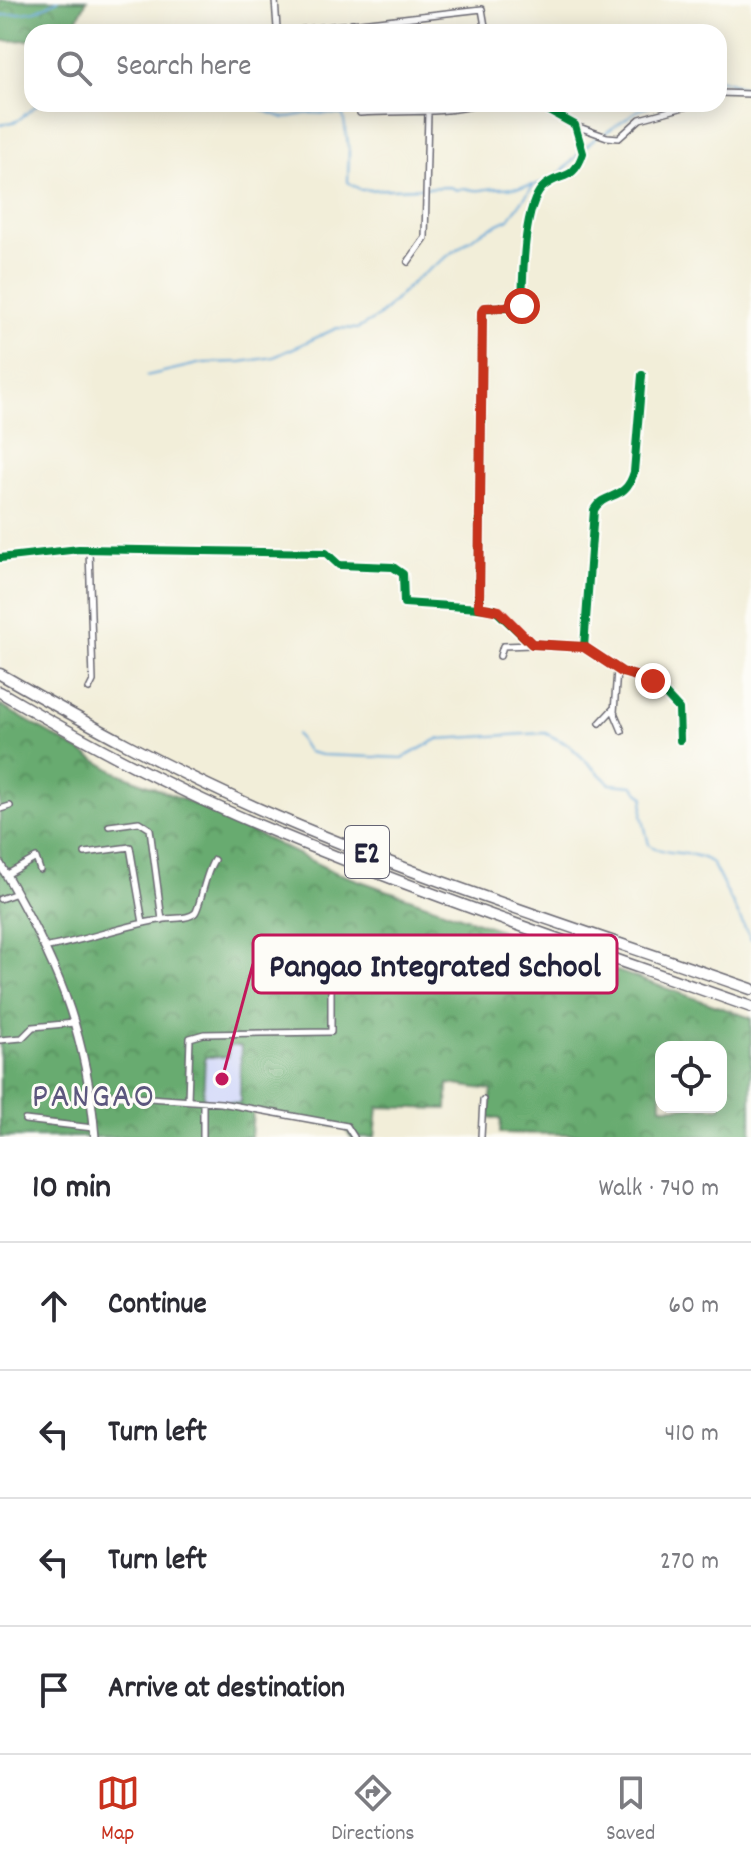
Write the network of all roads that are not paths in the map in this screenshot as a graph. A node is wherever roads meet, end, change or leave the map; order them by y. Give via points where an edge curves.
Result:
1 (275, 0) edge
2 (352, 23) joint
3 (278, 24) edge
4 (343, 24) edge
5 (485, 24) edge
6 (727, 93) edge
7 (751, 94) edge
8 (359, 112) edge
9 (428, 112) joint
10 (551, 112) edge
11 (665, 112) edge
12 (575, 125) junction
13 (408, 262) dead end
14 (642, 375) dead end
15 (89, 549) junction
16 (0, 558) edge
17 (479, 607) junction
18 (532, 644) junction
19 (584, 647) junction
20 (500, 656) dead end
21 (617, 669) junction
22 (0, 674) edge
23 (89, 689) dead end
24 (0, 692) edge
25 (614, 708) junction
26 (600, 723) dead end
27 (622, 731) dead end
28 (680, 740) dead end
29 (10, 806) dead end
30 (0, 809) edge
31 (109, 826) dead end
32 (85, 853) dead end
33 (214, 860) dead end
34 (40, 870) dead end
35 (3, 871) edge
36 (17, 893) junction
37 (0, 899) edge
38 (162, 920) junction
39 (143, 923) junction
40 (48, 947) junction
41 (331, 987) dead end
42 (751, 989) edge
43 (751, 1007) edge
44 (75, 1023) junction
45 (0, 1040) edge
46 (92, 1094) junction
47 (188, 1100) junction
48 (483, 1100) dead end
49 (203, 1102) junction
50 (25, 1120) dead end
51 (95, 1132) edge
52 (203, 1137) edge
53 (354, 1137) edge
54 (481, 1137) edge

1 - 3 street
2 - 4 street
2 - 5 street via 482,9
6 - 7 street
8 - 9 street
9 - 13 street via 425,238
10 - 12 street
11 - 12 street via 646,117 619,138
12 - 17 street via 583,153 573,174 545,186 535,201 522,306 482,312
14 - 19 street via 630,487 599,502 594,510
15 - 16 street
15 - 17 street via 326,553 339,565 400,569 404,603
15 - 23 street
17 - 18 street via 499,611
18 - 19 street
18 - 20 street via 503,646
19 - 21 street
21 - 25 street
21 - 28 street via 648,678 661,688 679,709
22 - 42 highway, E2 via 139,751 258,808
24 - 43 highway, E2 via 253,823
25 - 26 street
25 - 27 street
29 - 30 street
31 - 38 street via 139,822 150,829
32 - 39 street via 130,847
33 - 38 street via 203,877 196,912
34 - 35 street via 36,858
35 - 36 main road
36 - 37 street
36 - 40 main road
38 - 39 street
39 - 40 street
40 - 44 main road
41 - 47 street via 331,1032 190,1038
44 - 45 street via 33,1027 22,1038
44 - 46 main road
46 - 47 street
46 - 51 main road
47 - 49 street
48 - 54 street
49 - 52 street
49 - 53 street via 347,1126
50 - 51 street

